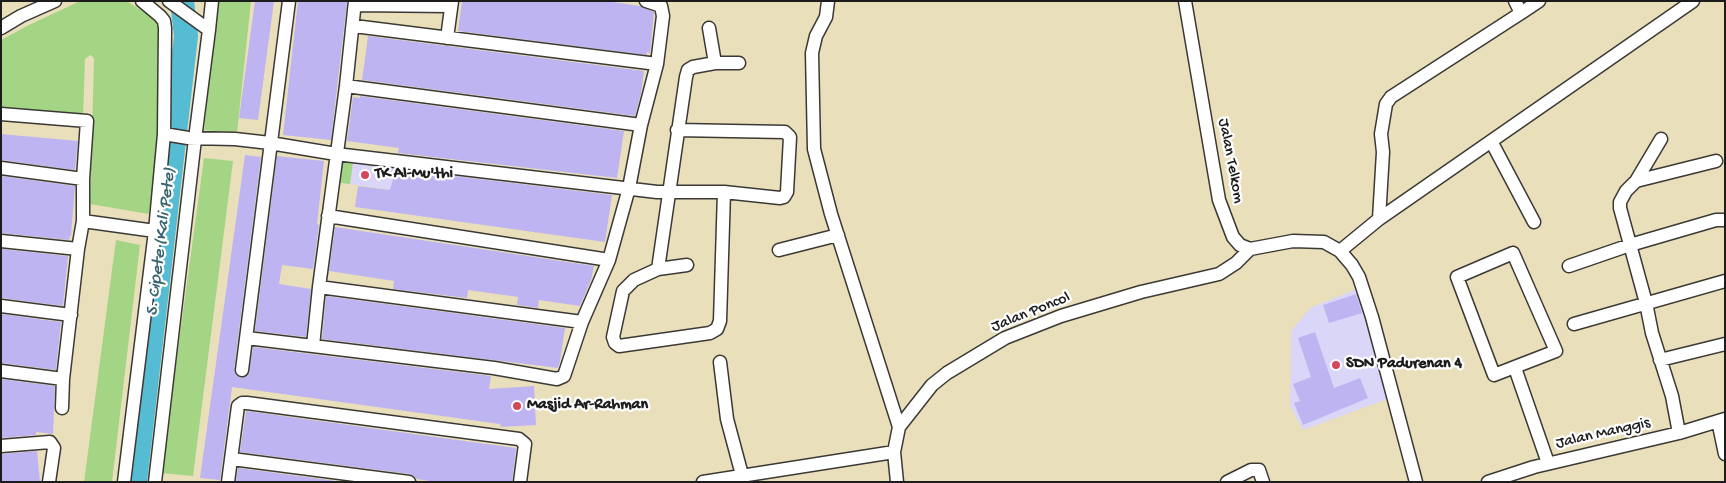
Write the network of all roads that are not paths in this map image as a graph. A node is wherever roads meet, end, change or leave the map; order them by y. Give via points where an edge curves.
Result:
1 (55, 1) edge
2 (142, 1) edge
3 (169, 1) edge
4 (212, 1) edge
5 (289, 1) edge
6 (646, 1) edge
7 (828, 1) edge
8 (1186, 1) edge
9 (1515, 1) edge
10 (1539, 1) edge
11 (1693, 1) edge
12 (355, 3) edge
13 (451, 3) edge
14 (1522, 13) junction
15 (354, 26) junction
16 (1, 28) edge
17 (709, 28) dead end
18 (209, 30) junction
19 (447, 38) junction
20 (715, 63) junction
21 (739, 63) dead end
22 (657, 64) junction
23 (346, 86) junction
24 (1, 114) edge
25 (641, 125) junction
26 (677, 130) junction
27 (168, 135) junction
28 (191, 138) junction
29 (1661, 139) dead end
30 (1491, 140) junction
31 (270, 143) junction
32 (336, 154) junction
33 (1716, 161) dead end
34 (1, 168) edge
35 (83, 179) junction
36 (1636, 181) junction
37 (632, 188) junction
38 (663, 192) junction
39 (724, 192) junction
40 (328, 216) junction
41 (1380, 219) junction
42 (1725, 220) edge
43 (83, 221) junction
44 (1534, 222) dead end
45 (155, 231) junction
46 (838, 235) junction
47 (1, 241) edge
48 (1630, 245) junction
49 (78, 249) junction
50 (1250, 249) junction
51 (779, 250) dead end
52 (1340, 251) junction
53 (608, 260) junction
54 (687, 265) dead end
55 (1570, 266) dead end
56 (658, 269) junction
57 (1725, 281) edge
58 (319, 287) junction
59 (1646, 303) junction
60 (1, 306) edge
61 (71, 315) junction
62 (582, 322) junction
63 (1574, 324) dead end
64 (247, 338) junction
65 (1725, 344) edge
66 (313, 346) junction
67 (1660, 360) junction
68 (720, 362) dead end
69 (1515, 368) junction
70 (242, 370) dead end
71 (1, 371) edge
72 (63, 379) junction
73 (62, 408) dead end
74 (1721, 420) edge
75 (899, 427) junction
76 (1679, 433) junction
77 (1, 437) edge
78 (40, 442) junction
79 (1, 446) edge
80 (894, 452) junction
81 (1725, 454) edge
82 (232, 459) junction
83 (1548, 463) junction
84 (742, 475) junction
85 (49, 482) edge
86 (124, 482) edge
87 (155, 482) edge
88 (228, 482) edge
89 (409, 482) edge
90 (520, 482) edge
91 (703, 482) edge
92 (896, 482) edge
93 (1227, 482) edge
94 (1263, 482) edge
95 (1416, 482) edge
96 (1488, 482) edge

1 - 16 street
2 - 27 street via 164,21
3 - 18 street
4 - 18 street
5 - 31 street
6 - 22 street via 660,6 663,16
7 - 46 street via 826,17 812,53 814,149
8 - 50 street, Jalan Telkom via 1219,200 1233,237
9 - 14 street
10 - 14 street
11 - 30 street
12 - 13 street
12 - 15 street
13 - 19 street
14 - 41 street via 1391,97 1386,104
15 - 19 street
15 - 23 street
17 - 20 street
18 - 28 street
19 - 22 street
20 - 21 street
20 - 26 street via 688,70
22 - 25 street
23 - 25 street
23 - 32 street
24 - 35 street via 87,121
25 - 37 street
26 - 38 street
26 - 39 street via 785,132 790,137 784,197
27 - 28 street
27 - 45 street
28 - 31 street
28 - 87 street
29 - 36 street
30 - 41 street
30 - 44 street
31 - 32 street
31 - 64 street
32 - 37 street
32 - 40 street
33 - 36 street
34 - 35 street
35 - 43 street
36 - 48 street via 1620,202
37 - 38 street
37 - 53 street
38 - 39 street
38 - 56 street
39 - 56 street via 720,321 717,329 710,333 618,346 613,337 623,291 634,280
40 - 53 street
40 - 58 street
41 - 52 street
42 - 48 street
43 - 45 street
43 - 49 street
45 - 86 street
46 - 51 street
46 - 75 street
47 - 49 street
48 - 55 street
48 - 59 street
49 - 61 street
50 - 52 street via 1293,241 1324,242
50 - 75 street, Jalan Poncol via 1219,274 1140,292 1061,316 1005,338 932,385
52 - 95 street via 1362,285
53 - 62 street
54 - 56 street
57 - 59 street
58 - 62 street
58 - 66 street
59 - 63 street
59 - 67 street
60 - 61 street
61 - 72 street
62 - 66 street via 564,376 557,379
64 - 66 street
64 - 70 street
65 - 67 street
67 - 76 street via 1672,396
68 - 84 street via 727,419
69 - 69 street via 1494,375 1457,277 1513,253 1556,352
69 - 83 street
71 - 72 street
72 - 73 street
74 - 76 street, Jalan Manggis
74 - 81 street
75 - 80 street, Jalan Poncol
76 - 83 street, Jalan Manggis
77 - 78 street
78 - 79 street
78 - 85 street via 50,442 54,448
80 - 84 street
80 - 92 street, Jalan Poncol
82 - 88 street
82 - 89 street
82 - 90 street via 238,406 247,403 519,439 524,444
83 - 96 street, Jalan Manggis
84 - 91 street
93 - 94 street via 1251,470 1259,470

